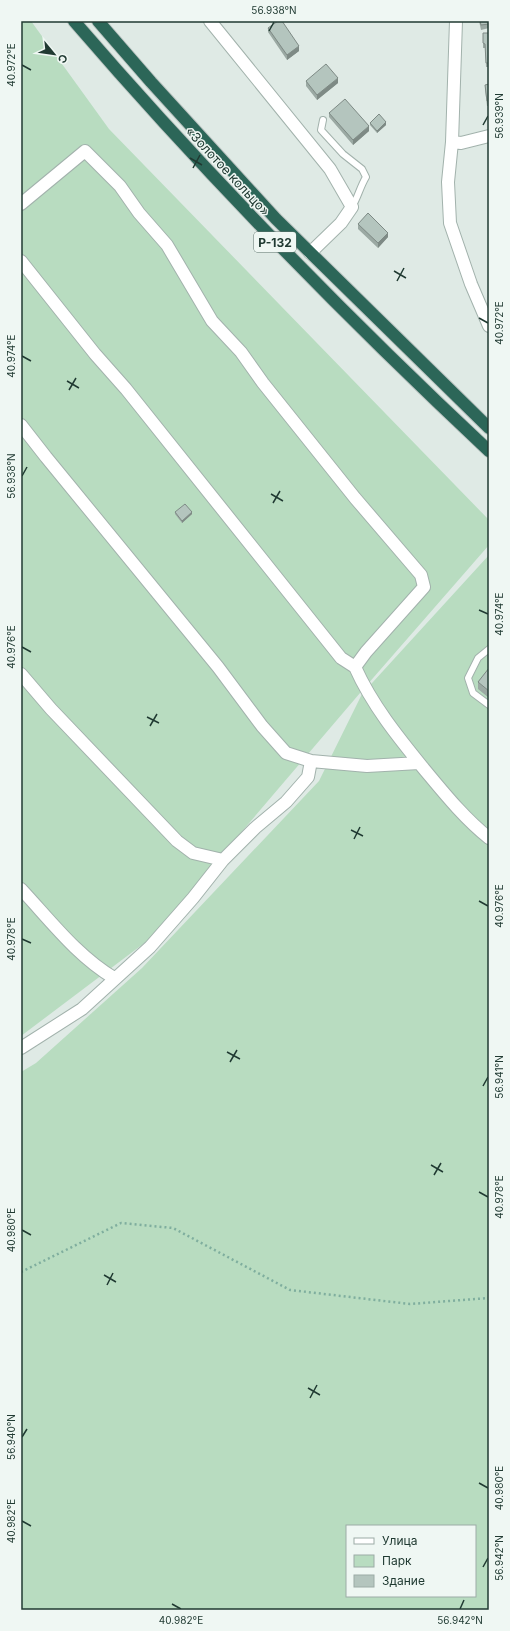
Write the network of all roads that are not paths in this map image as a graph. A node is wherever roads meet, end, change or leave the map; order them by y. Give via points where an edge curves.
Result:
1 (74, 21) edge
2 (98, 21) edge
3 (210, 21) edge
4 (456, 21) edge
5 (323, 120) dead end
6 (489, 136) edge
7 (452, 142) junction
8 (21, 204) edge
9 (352, 207) junction
10 (310, 253) junction
11 (21, 261) edge
12 (489, 326) edge
13 (21, 425) edge
14 (489, 428) edge
15 (489, 451) edge
16 (489, 649) edge
17 (355, 667) junction
18 (21, 674) edge
19 (489, 705) edge
20 (311, 762) junction
21 (420, 764) junction
22 (489, 838) edge
23 (223, 860) junction
24 (21, 889) edge
25 (114, 978) junction
26 (21, 1048) edge

1 - 15 highway, «Золотое кольцо» / Р-132 via 136,94 264,231
2 - 10 highway, «Золотое кольцо» / Р-132 via 276,219
3 - 9 street via 330,169
4 - 7 street
5 - 9 lane via 321,130 343,154 362,169 366,177
6 - 7 street via 461,143
7 - 12 street via 448,182 450,223
8 - 17 street via 85,151 120,186 167,245 212,321 241,352 355,498 421,575 424,587
9 - 10 street via 341,223
10 - 14 highway, «Золотое кольцо» / Р-132
11 - 17 street via 342,658
13 - 20 street via 218,667 262,726 286,753
16 - 19 lane via 478,658 468,678 473,693
17 - 21 street via 363,685 391,729
18 - 23 street via 177,841 193,853
20 - 21 street via 368,766
20 - 23 street via 308,777 286,802
21 - 22 street via 453,804
23 - 25 street via 150,947
24 - 25 street via 82,954
25 - 26 street via 82,1009

